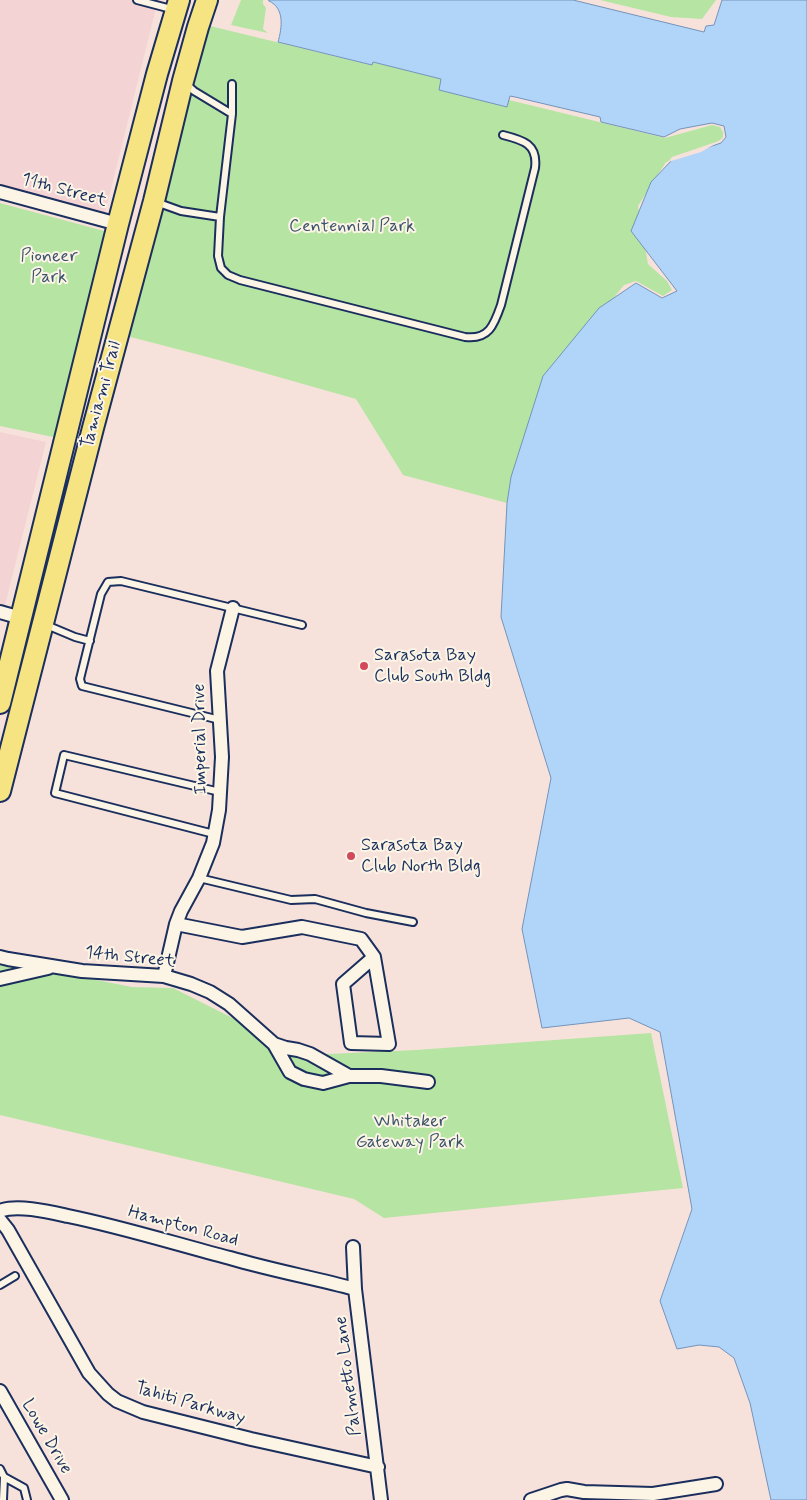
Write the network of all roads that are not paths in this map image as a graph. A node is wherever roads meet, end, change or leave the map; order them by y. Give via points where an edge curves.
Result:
1 (137, 0) edge
2 (207, 0) edge
3 (178, 5) edge
4 (169, 32) junction
5 (183, 82) junction
6 (232, 84) dead end
7 (232, 114) junction
8 (503, 135) dead end
9 (0, 192) edge
10 (154, 202) junction
11 (220, 217) junction
12 (118, 224) junction
13 (93, 428) junction
14 (233, 608) junction
15 (0, 612) edge
16 (21, 618) junction
17 (43, 623) junction
18 (302, 625) dead end
19 (90, 641) junction
20 (0, 703) edge
21 (220, 720) junction
22 (0, 790) edge
23 (220, 792) junction
24 (214, 834) junction
25 (199, 878) junction
26 (413, 922) dead end
27 (176, 924) junction
28 (0, 957) edge
29 (374, 957) junction
30 (53, 967) junction
31 (164, 976) junction
32 (0, 979) edge
33 (274, 1044) junction
34 (349, 1076) junction
35 (428, 1082) dead end
36 (0, 1211) edge
37 (0, 1220) edge
38 (353, 1247) dead end
39 (15, 1276) dead end
40 (0, 1285) edge
41 (355, 1288) junction
42 (0, 1391) edge
43 (378, 1467) junction
44 (0, 1469) edge
45 (4, 1476) junction
46 (716, 1484) dead end
47 (3, 1500) edge
48 (27, 1500) edge
49 (62, 1500) edge
50 (382, 1500) edge
51 (531, 1500) edge

1 - 3 lane
2 - 5 main road, Tamiami Trail
3 - 4 main road, Tamiami Trail
4 - 10 main road via 166,85 147,172
4 - 12 main road, Tamiami Trail
5 - 7 lane
5 - 10 main road, Tamiami Trail
6 - 7 lane
7 - 11 lane
8 - 11 lane via 534,150 535,168 501,305 494,325 478,337 465,337 228,276 221,268 218,256
9 - 12 street, 11th Street
10 - 11 lane via 181,211
10 - 13 main road, Tamiami Trail
12 - 13 main road via 128,229 130,236 92,386
12 - 16 main road, Tamiami Trail
13 - 17 main road, Tamiami Trail
14 - 18 lane
14 - 19 lane via 121,581 108,582 101,594
14 - 21 street, Imperial Drive via 217,671
15 - 16 street
16 - 20 main road, Tamiami Trail
17 - 19 lane
17 - 22 main road, Tamiami Trail
19 - 21 lane via 80,679 82,686
21 - 23 street, Imperial Drive
23 - 24 street, Imperial Drive
23 - 24 lane via 64,755 55,792
24 - 25 street, Imperial Drive
25 - 26 lane via 291,900 316,899
25 - 27 street, Imperial Drive
27 - 29 street via 242,937 302,926 361,939
27 - 31 street, Imperial Drive
28 - 30 street, 14th Street
29 - 29 street via 389,1044 352,1043 343,984
30 - 31 street, 14th Street
30 - 32 street, 14th Street
31 - 33 street, 14th Street via 220,998
33 - 34 street, 14th Street via 303,1051
33 - 34 street, 14th Street via 294,1075 323,1083
34 - 35 street, 14th Street via 392,1076
36 - 41 street, Hampton Road via 30,1209 82,1218
37 - 43 street, Tahiti Parkway via 89,1373 117,1401 142,1412
38 - 41 street, Palmetto Lane
39 - 40 lane
41 - 43 street, Palmetto Lane
42 - 49 street, Lowe Drive
43 - 50 street, Palmetto Lane
44 - 45 lane
45 - 47 lane
45 - 48 lane via 24,1488
46 - 51 street via 653,1494 567,1489

